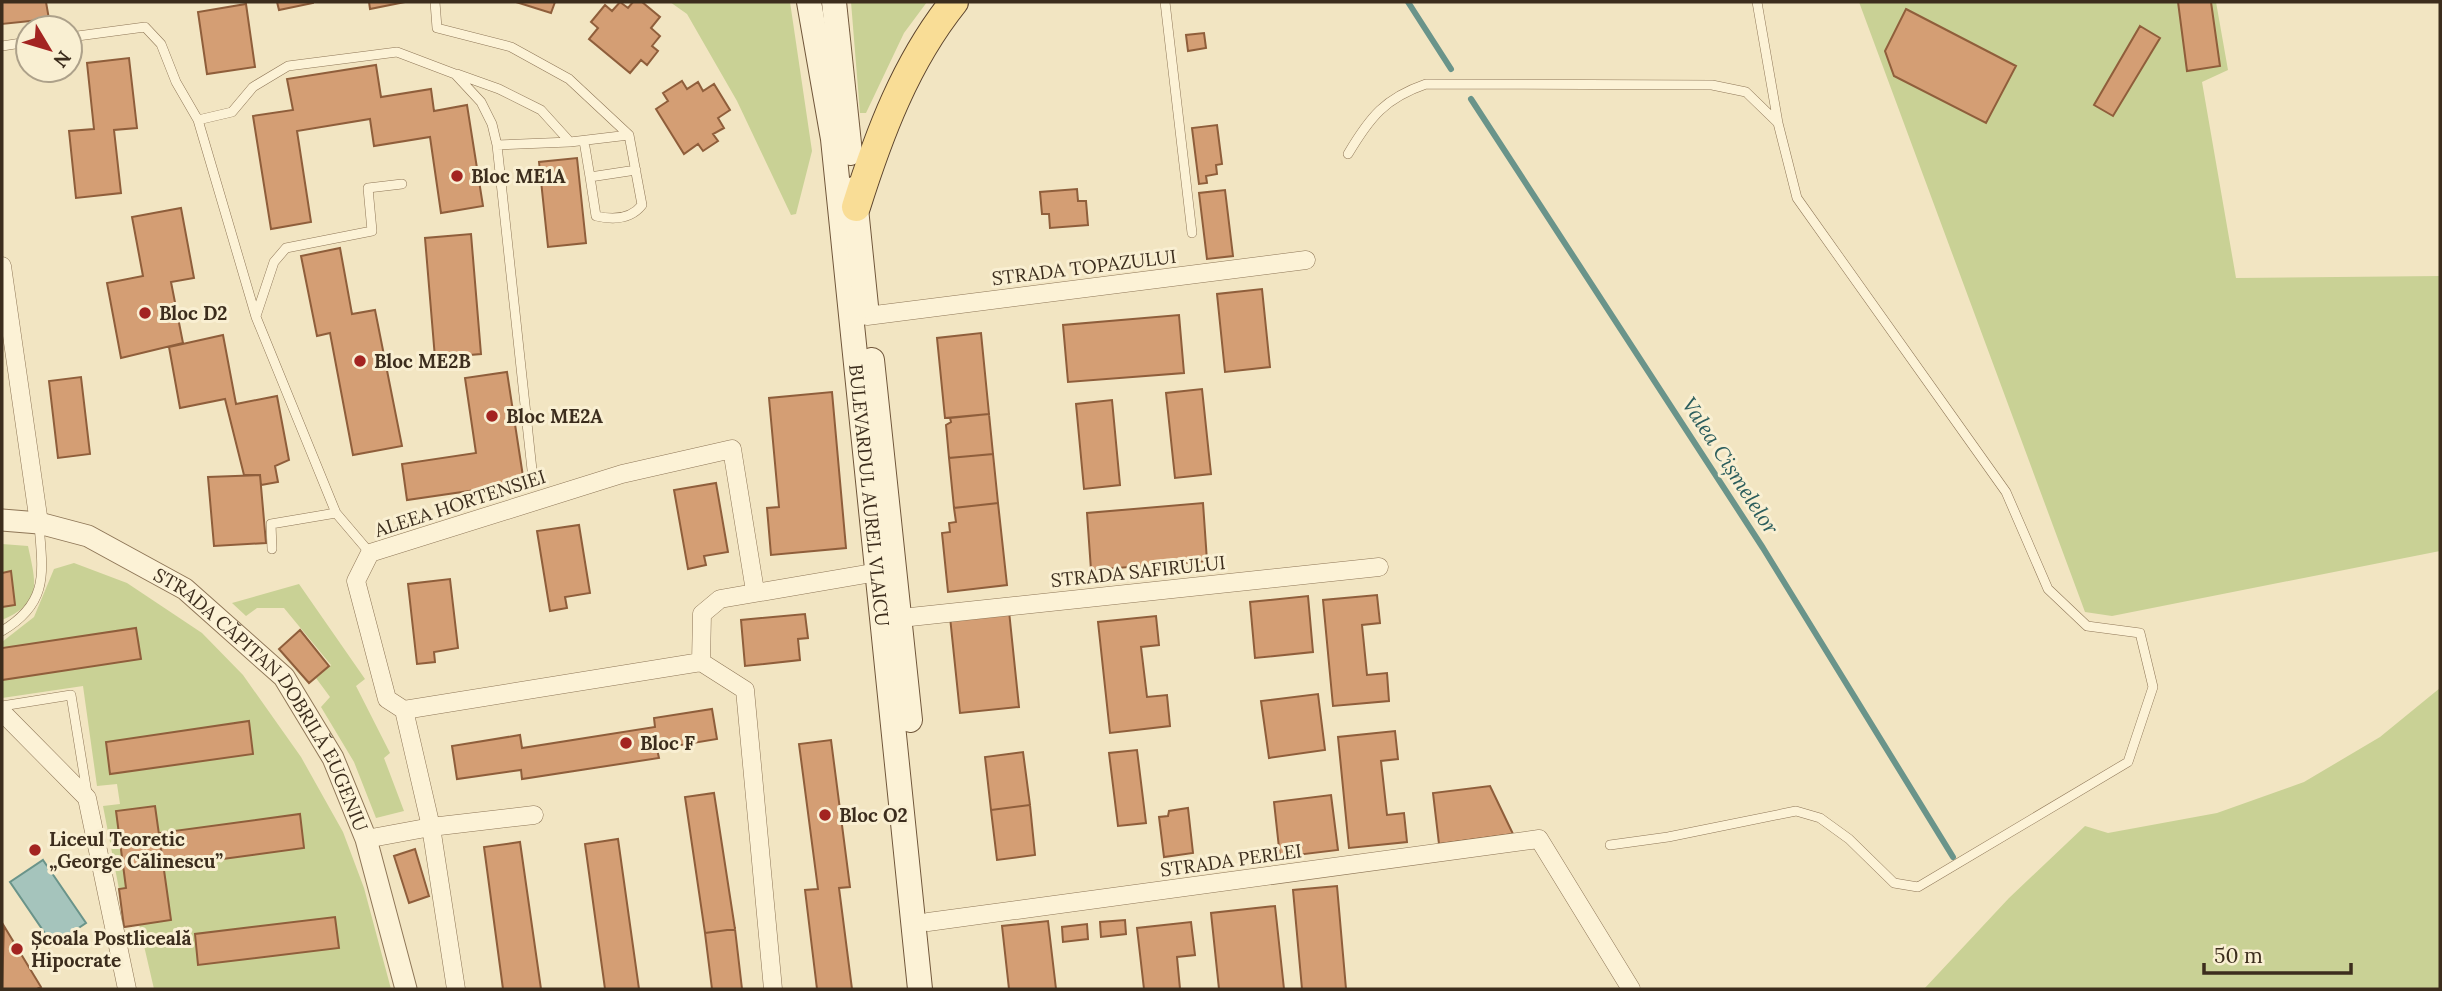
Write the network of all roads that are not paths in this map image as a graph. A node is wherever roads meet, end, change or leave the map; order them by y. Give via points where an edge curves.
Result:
1 (435, 2) edge
2 (809, 2) edge
3 (834, 2) edge
4 (954, 2) edge
5 (1165, 2) edge
6 (1757, 2) edge
7 (84, 35) edge
8 (455, 74) junction
9 (198, 120) junction
10 (1779, 123) junction
11 (629, 135) junction
12 (584, 141) junction
13 (570, 142) junction
14 (496, 145) junction
15 (1348, 154) dead end
16 (636, 170) junction
17 (590, 177) junction
18 (402, 184) dead end
19 (856, 207) junction
20 (1192, 233) dead end
21 (1306, 260) dead end
22 (2, 266) edge
23 (867, 316) junction
24 (256, 317) junction
25 (533, 479) dead end
26 (337, 513) junction
27 (2, 520) edge
28 (39, 523) junction
29 (272, 549) dead end
30 (370, 554) junction
31 (1379, 567) dead end
32 (878, 572) junction
33 (755, 592) junction
34 (901, 618) junction
35 (2, 631) edge
36 (701, 662) junction
37 (2, 706) edge
38 (404, 710) junction
39 (2, 712) edge
40 (88, 799) junction
41 (534, 815) dead end
42 (431, 827) junction
43 (366, 839) junction
44 (1611, 845) dead end
45 (928, 922) junction
46 (127, 989) edge
47 (406, 989) edge
48 (456, 989) edge
49 (773, 989) edge
50 (920, 989) edge
51 (934, 989) edge
52 (1631, 989) edge

1 - 11 lane via 437,28 511,47 569,79
2 - 32 main road, BULEVARDUL AUREL VLAICU via 833,139
3 - 19 main road, BULEVARDUL AUREL VLAICU
4 - 19 main road via 936,24 900,88 874,148
5 - 20 lane
6 - 10 lane
7 - 9 lane via 145,27 161,44
8 - 9 lane via 397,52 288,66 253,88 232,112
8 - 13 lane via 541,110
8 - 14 lane via 481,102
9 - 24 lane
10 - 15 lane via 1746,92 1712,85 1426,84 1398,94 1363,128
10 - 44 lane via 1797,198 2006,492 2048,589 2087,626 2140,633 2153,687 2129,762 1918,887 1894,883 1849,839 1820,818 1796,811
11 - 12 lane
11 - 16 lane
12 - 13 lane
12 - 17 lane
13 - 14 lane
14 - 25 lane
16 - 17 lane
16 - 17 lane via 642,205 635,214 609,219 596,216
18 - 24 lane via 368,188 372,231 286,248 274,262
19 - 23 main road, BULEVARDUL AUREL VLAICU
21 - 23 street, STRADA TOPAZULUI
22 - 28 street
23 - 34 main road, BULEVARDUL AUREL VLAICU
24 - 26 lane
26 - 29 lane via 271,524
26 - 30 lane
27 - 28 street, STRADA CĂPITAN DOBRILĂ EUGENIU
28 - 35 lane via 43,579 34,605
28 - 43 street, STRADA CĂPITAN DOBRILĂ EUGENIU via 88,536 186,589 285,677 333,758
30 - 33 street, ALEEA HORTENSIEI via 622,474 732,449
30 - 38 street, ALEEA HORTENSIEI via 356,580 387,699
31 - 34 street, STRADA SAFIRULUI
32 - 33 street
32 - 50 main road, BULEVARDUL AUREL VLAICU
33 - 36 street via 720,599 702,614
34 - 45 main road, BULEVARDUL AUREL VLAICU
36 - 38 street
36 - 49 street via 745,690
37 - 40 lane via 71,695
38 - 42 street, ALEEA HORTENSIEI
39 - 40 street
40 - 46 street
41 - 42 street
42 - 43 street
42 - 48 street, ALEEA HORTENSIEI
43 - 47 street, STRADA CĂPITAN DOBRILĂ EUGENIU
45 - 51 main road, BULEVARDUL AUREL VLAICU
45 - 52 street, STRADA PERLEI via 1539,839

